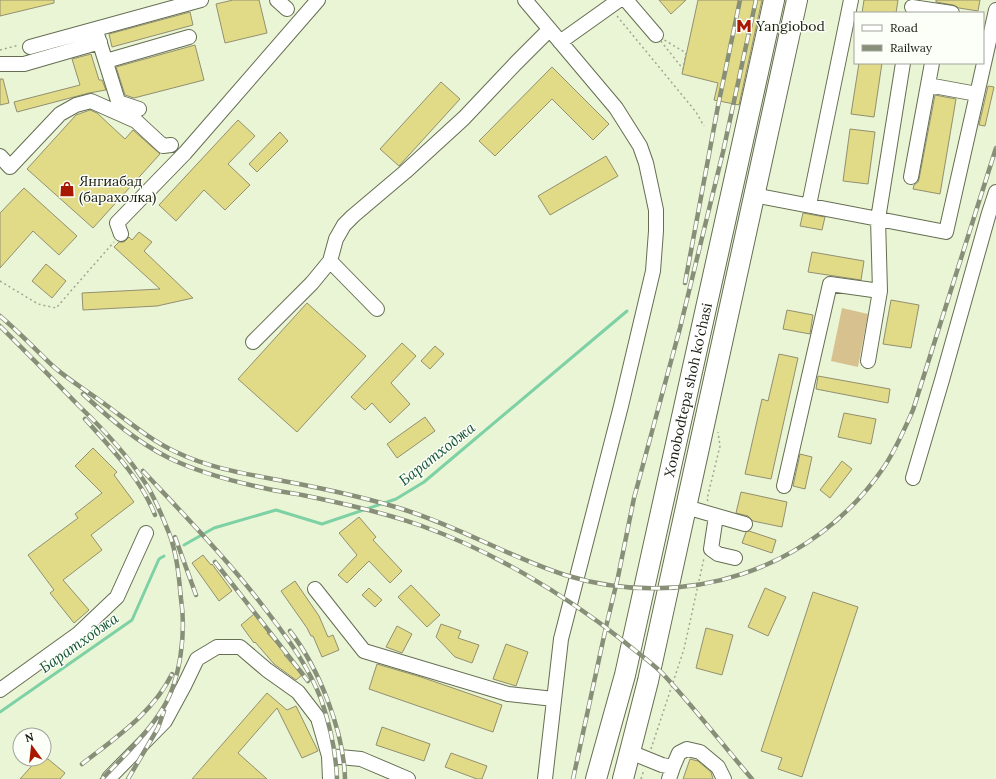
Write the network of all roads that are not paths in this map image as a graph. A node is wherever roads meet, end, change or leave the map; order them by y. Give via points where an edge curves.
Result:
1 (201, 0) edge
2 (318, 0) edge
3 (525, 0) edge
4 (626, 0) edge
5 (774, 0) edge
6 (797, 0) edge
7 (851, 0) edge
8 (614, 4) edge
9 (912, 7) edge
10 (944, 9) edge
11 (991, 16) edge
12 (549, 30) junction
13 (98, 36) junction
14 (656, 36) road end
15 (190, 37) dead end
16 (560, 42) junction
17 (30, 47) dead end
18 (984, 55) edge
19 (106, 61) junction
20 (0, 64) edge
21 (903, 64) edge
22 (932, 64) edge
23 (982, 64) edge
24 (928, 85) junction
25 (977, 94) junction
26 (139, 109) dead end
27 (171, 144) dead end
28 (0, 156) edge
29 (911, 177) dead end
30 (996, 192) edge
31 (754, 195) junction
32 (809, 205) junction
33 (878, 219) junction
34 (121, 234) road end
35 (330, 261) junction
36 (880, 290) junction
37 (377, 309) dead end
38 (253, 342) dead end
39 (868, 361) dead end
40 (913, 478) dead end
41 (784, 486) dead end
42 (686, 507) junction
43 (713, 510) junction
44 (745, 524) dead end
45 (146, 533) dead end
46 (652, 550) junction
47 (675, 556) junction
48 (735, 558) dead end
49 (315, 589) dead end
50 (625, 675) junction
51 (648, 681) junction
52 (0, 690) edge
53 (554, 699) junction
54 (630, 752) junction
55 (329, 756) junction
56 (671, 773) edge
57 (109, 778) edge
58 (330, 779) edge
59 (408, 779) edge
60 (545, 779) edge
61 (596, 779) edge
62 (623, 779) edge
63 (724, 779) edge

1 - 13 street
2 - 34 street via 185,153 117,223
3 - 12 street
4 - 14 street
5 - 46 highway, Xonobodtepa shoh ko'chasi
6 - 31 highway, Xonobodtepa shoh ko'chasi
7 - 32 street
8 - 16 street
9 - 10 street
11 - 18 street
12 - 16 street
12 - 35 street via 464,118 352,216 336,239
13 - 17 street
13 - 19 street
13 - 20 street via 24,64
15 - 19 street
16 - 53 street via 616,108 640,146 656,210 656,231 653,271 561,638
19 - 26 street via 118,101
21 - 33 street
22 - 24 street
23 - 25 street
24 - 25 street
24 - 29 street
25 - 33 street via 946,232
27 - 28 street via 163,146 136,121 91,101 76,105 60,114 10,167
30 - 40 street
31 - 32 street
31 - 42 highway, Xonobodtepa shoh ko'chasi
32 - 33 street
33 - 36 street
35 - 37 street
35 - 38 street via 312,283
36 - 39 street
36 - 41 street via 830,284
42 - 43 street
42 - 47 highway, Xonobodtepa shoh ko'chasi
43 - 44 street
43 - 48 street via 711,550
45 - 52 street via 116,597 78,634
46 - 47 highway
46 - 50 highway, Xonobodtepa shoh ko'chasi
47 - 51 highway, Xonobodtepa shoh ko'chasi
49 - 53 street via 364,652 508,694
50 - 51 highway
50 - 61 highway, Xonobodtepa shoh ko'chasi
51 - 54 highway, Xonobodtepa shoh ko'chasi
53 - 60 street
54 - 56 street via 662,765
54 - 62 highway, Xonobodtepa shoh ko'chasi
55 - 57 street via 318,718 298,692 240,647 217,647 197,659 165,721
55 - 58 street
55 - 59 street via 361,760
56 - 63 street via 679,753 687,749 700,752 718,767

